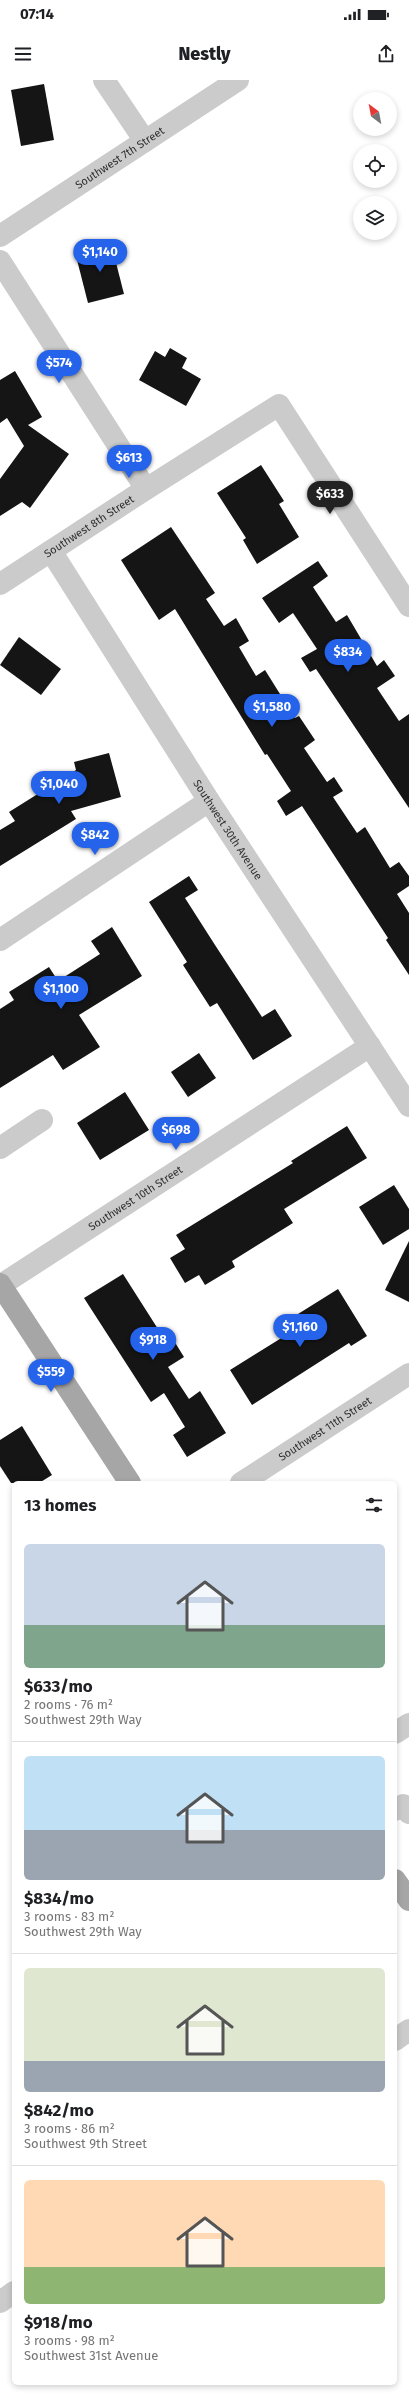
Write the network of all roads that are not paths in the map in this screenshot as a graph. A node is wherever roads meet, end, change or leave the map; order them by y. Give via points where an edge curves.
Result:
1 (104, 80) edge
2 (238, 80) edge
3 (145, 141) junction
4 (0, 236) edge
5 (0, 261) edge
6 (146, 489) junction
7 (51, 551) junction
8 (0, 584) edge
9 (409, 606) edge
10 (210, 801) junction
11 (0, 940) edge
12 (370, 1046) junction
13 (409, 1106) edge
14 (42, 1120) dead end
15 (0, 1148) edge
16 (0, 1285) edge
17 (409, 1374) edge
18 (129, 1481) edge
19 (244, 1481) edge
20 (409, 1724) edge
21 (397, 1732) edge
22 (397, 1809) edge
23 (409, 1813) edge
24 (397, 1883) edge
25 (409, 1900) edge
26 (409, 2030) edge
27 (397, 2039) edge
28 (12, 2293) edge
29 (0, 2302) edge

1 - 3 street
2 - 3 street, Southwest 7th Street
3 - 4 street, Southwest 7th Street
5 - 6 street
6 - 7 street, Southwest 8th Street
6 - 9 street, Southwest 8th Street via 279,405
7 - 8 street, Southwest 8th Street
7 - 10 street, Southwest 30th Avenue
10 - 11 street
10 - 12 street, Southwest 30th Avenue
12 - 13 street, Southwest 30th Avenue
12 - 16 street, Southwest 10th Street
14 - 15 street
16 - 18 main road
17 - 19 street, Southwest 11th Street
20 - 21 street
22 - 23 street via 403,1805
24 - 25 main road
26 - 27 street
28 - 29 street

